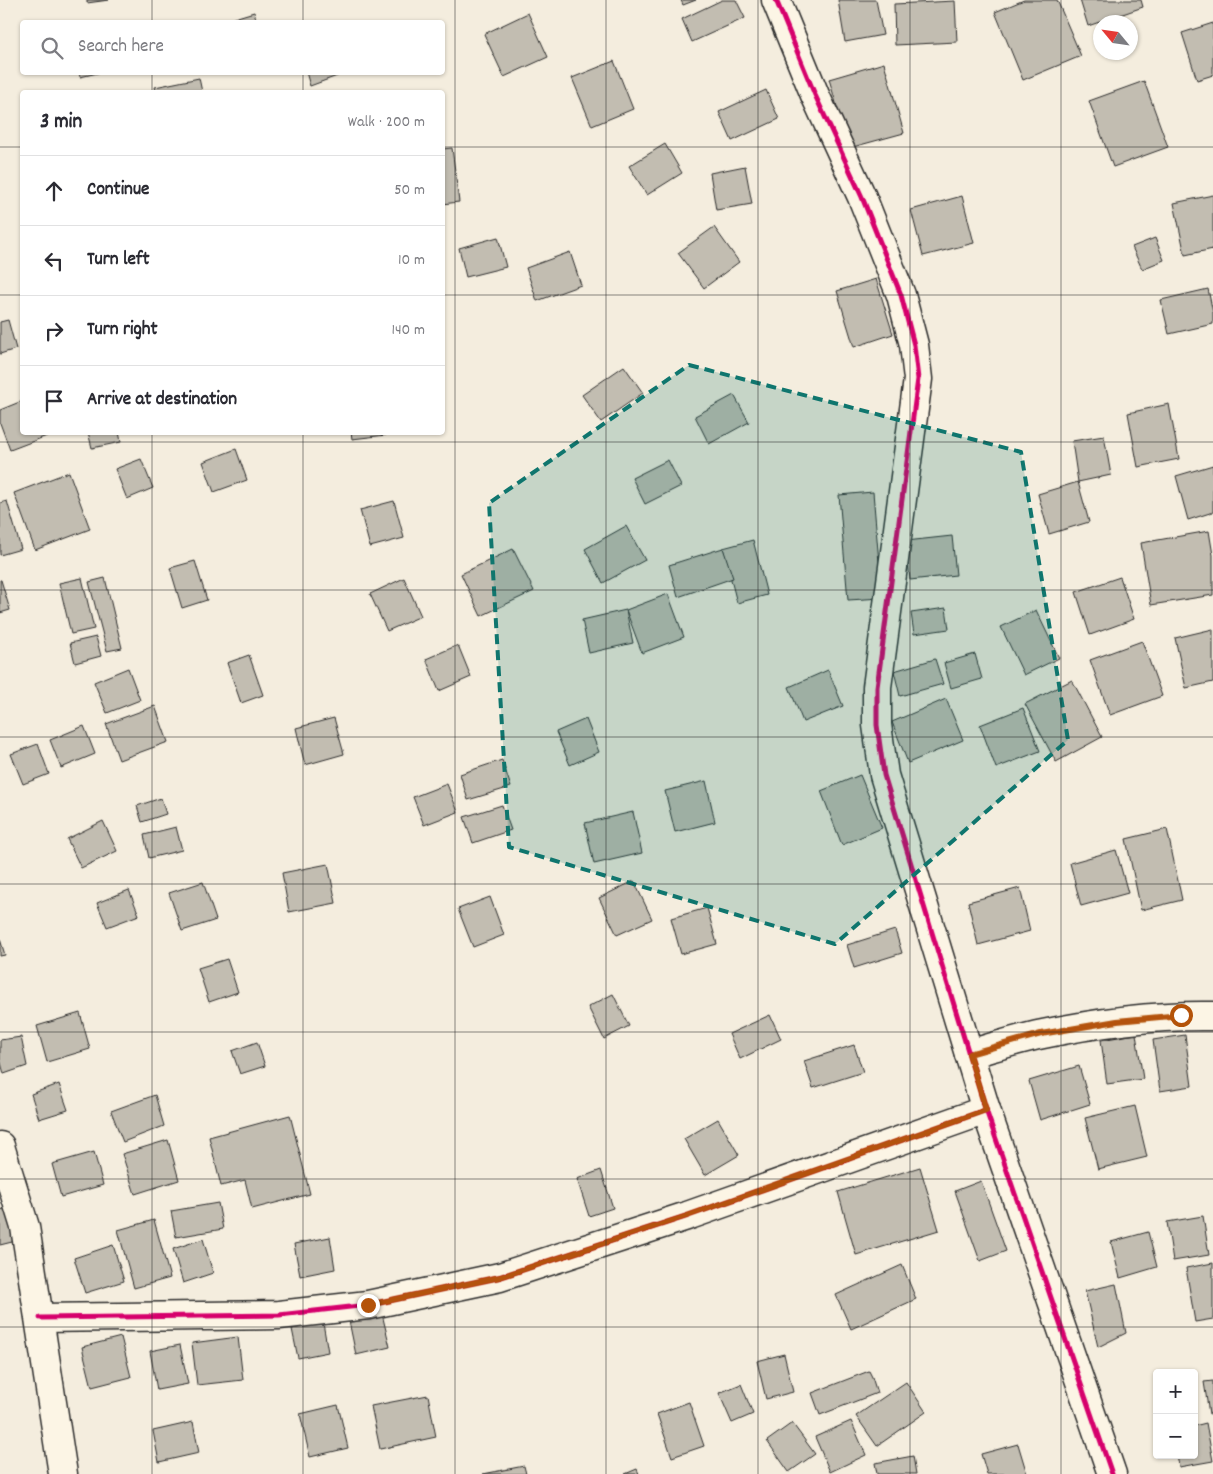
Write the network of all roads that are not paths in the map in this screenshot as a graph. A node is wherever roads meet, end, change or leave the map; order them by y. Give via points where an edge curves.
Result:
1 (776, 0) edge
2 (1213, 1016) edge
3 (969, 1054) junction
4 (986, 1110) junction
5 (0, 1146) edge
6 (40, 1318) junction
7 (63, 1474) edge
8 (1112, 1474) edge

1 - 3 street via 880,241 901,295 914,345 918,379 877,687 877,725 884,775
2 - 3 street via 1181,1015 1117,1021 1041,1034
3 - 4 street
4 - 6 street via 687,1216 500,1277 368,1305 279,1316
4 - 8 street
5 - 6 street via 25,1228
6 - 7 street

